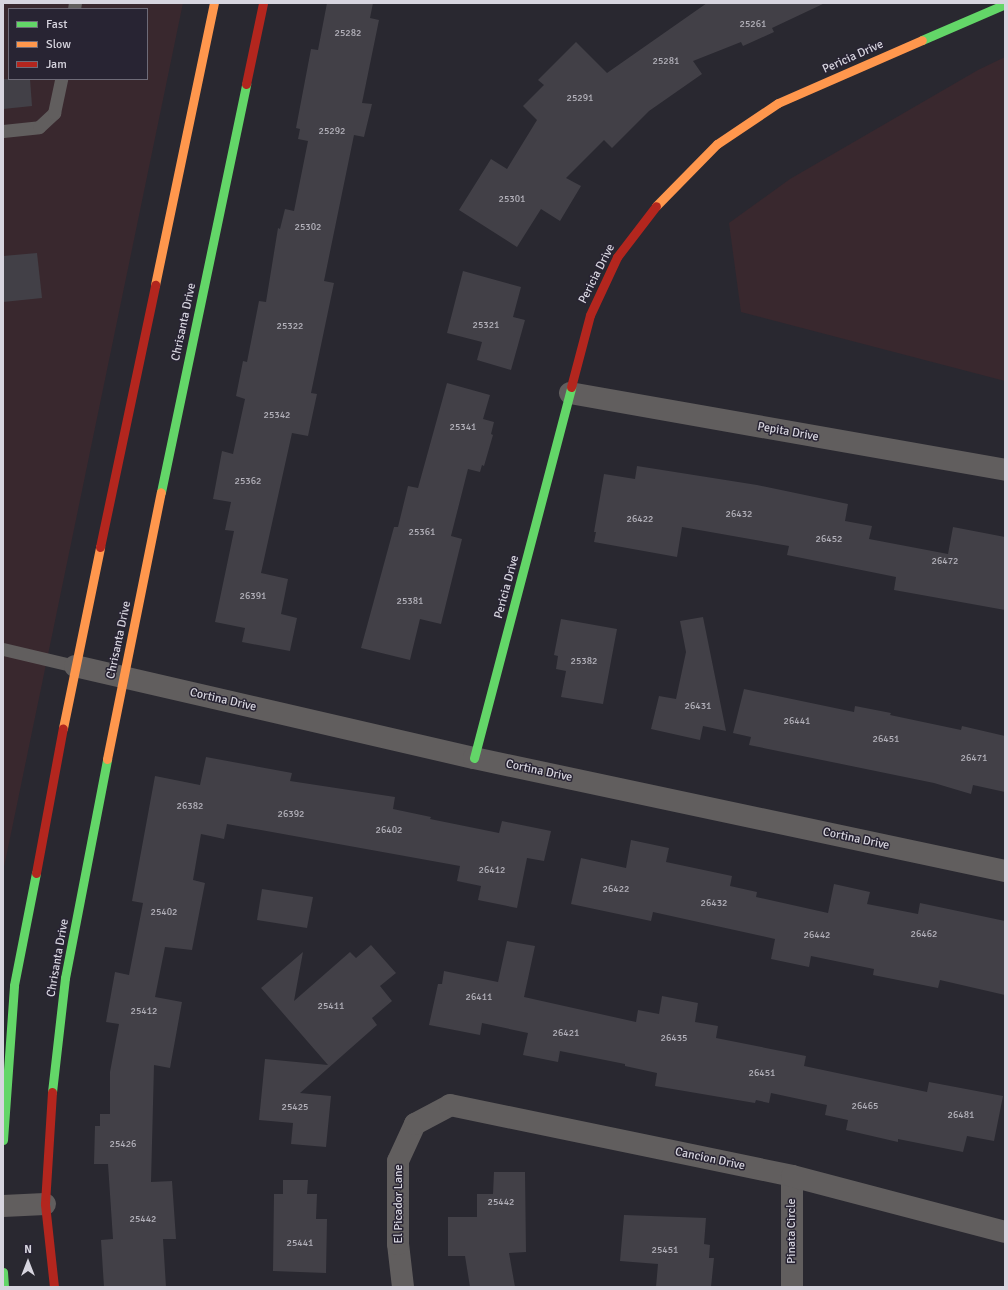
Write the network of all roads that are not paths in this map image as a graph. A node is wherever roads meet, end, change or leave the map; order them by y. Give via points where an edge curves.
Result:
1 (214, 3) edge
2 (263, 3) edge
3 (1005, 4) edge
4 (61, 80) edge
5 (3, 131) edge
6 (570, 393) junction
7 (1005, 470) edge
8 (3, 649) edge
9 (75, 666) junction
10 (123, 677) junction
11 (474, 758) junction
12 (1005, 871) edge
13 (415, 1124) joint
14 (3, 1140) edge
15 (792, 1176) junction
16 (45, 1204) junction
17 (3, 1206) edge
18 (1005, 1232) edge
19 (3, 1272) edge
20 (4, 1287) edge
21 (54, 1287) edge
22 (402, 1287) edge
23 (792, 1287) edge

1 - 9 street
2 - 10 street, Chrisanta Drive
3 - 6 street, Pericia Drive via 778,103 717,144 646,216 617,257 590,315
4 - 5 lane via 54,113 39,127
6 - 7 street, Pepita Drive
6 - 11 street, Pericia Drive
8 - 9 lane
9 - 10 street, Cortina Drive
9 - 14 street via 14,985
10 - 11 street, Cortina Drive
10 - 16 street, Chrisanta Drive via 65,978 54,1075
11 - 12 street, Cortina Drive
13 - 15 street, Cancion Drive via 450,1106
13 - 22 street, El Picador Lane via 398,1161 398,1244
15 - 18 street, Cancion Drive
15 - 23 street, Pinata Circle
16 - 17 street
16 - 21 street, Chrisanta Drive
19 - 20 street

